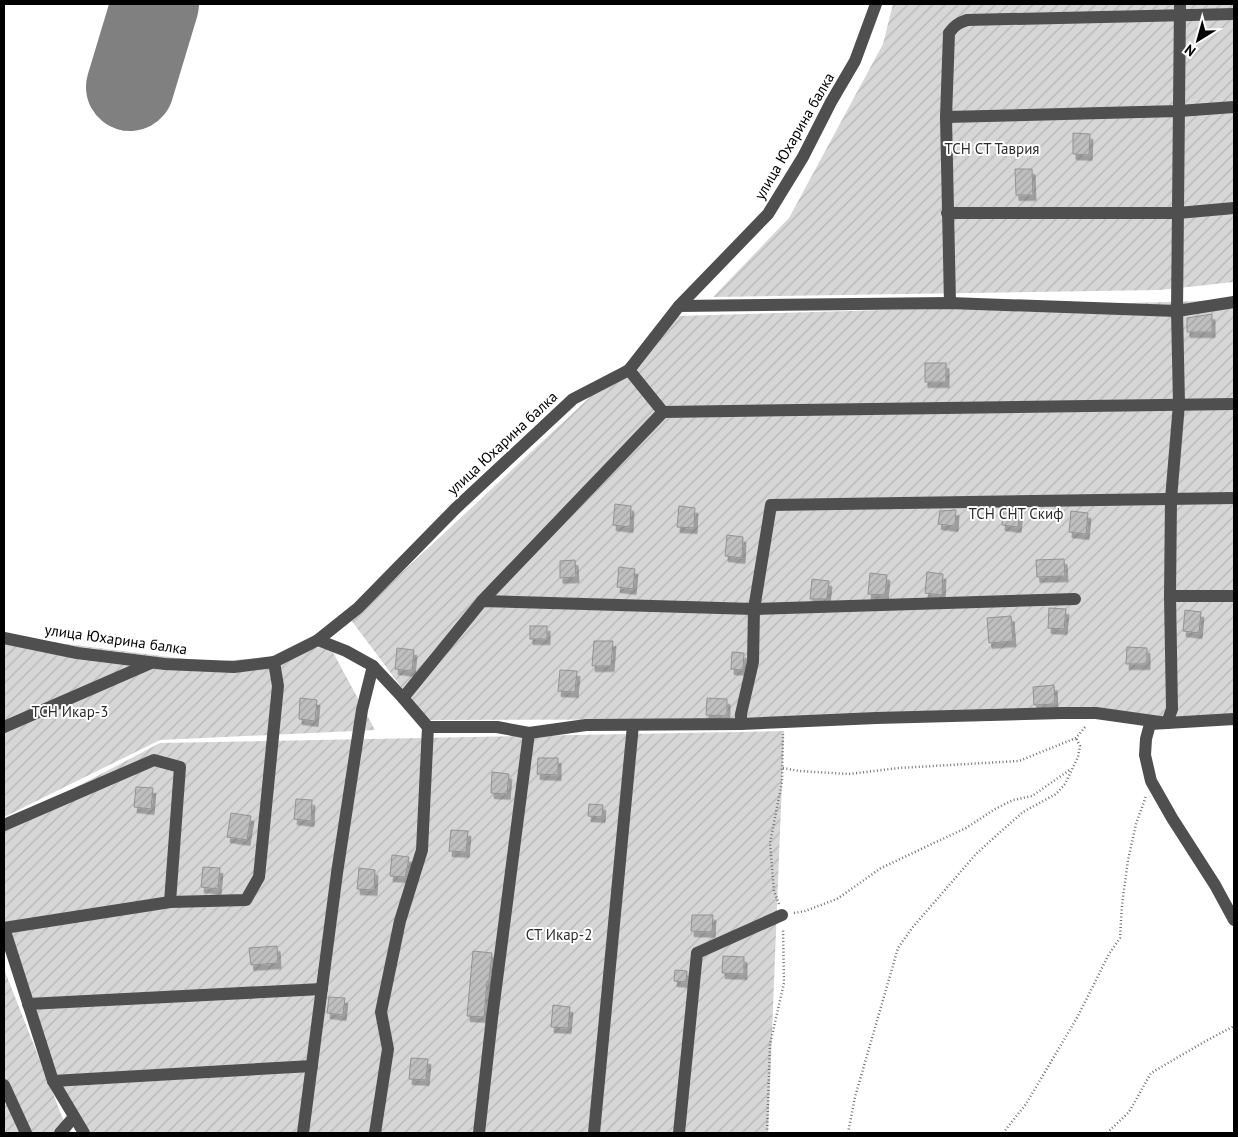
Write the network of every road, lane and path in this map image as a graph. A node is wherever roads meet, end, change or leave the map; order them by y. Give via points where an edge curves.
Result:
1 (876, 4) edge
2 (1179, 10) edge
3 (1234, 14) edge
4 (1234, 107) edge
5 (1179, 111) junction
6 (946, 117) junction
7 (1234, 208) edge
8 (948, 213) junction
9 (1178, 213) junction
10 (1234, 302) edge
11 (950, 303) junction
12 (679, 306) junction
13 (1177, 311) junction
14 (629, 370) junction
15 (1179, 404) junction
16 (1234, 404) edge
17 (663, 412) junction
18 (1234, 498) edge
19 (1171, 499) junction
20 (1170, 596) junction
21 (1234, 596) edge
22 (1075, 599) dead end
23 (482, 601) junction
24 (754, 609) junction
25 (4, 638) edge
26 (318, 640) junction
27 (152, 662) junction
28 (274, 662) junction
29 (373, 666) junction
30 (403, 698) junction
31 (1096, 713) junction
32 (1234, 719) edge
33 (1167, 723) junction
34 (741, 724) junction
35 (632, 725) junction
36 (4, 727) edge
37 (428, 727) junction
38 (529, 733) junction
39 (1076, 738) junction
40 (783, 768) dead end
41 (1072, 768) junction
42 (1151, 781) junction
43 (4, 825) edge
44 (170, 902) junction
45 (782, 915) joint
46 (1234, 920) edge
47 (4, 928) edge
48 (322, 989) junction
49 (28, 1004) junction
50 (1234, 1026) edge
51 (312, 1066) junction
52 (53, 1081) junction
53 (4, 1085) edge
54 (74, 1117) junction
55 (26, 1133) edge
56 (60, 1133) edge
57 (84, 1133) edge
58 (303, 1133) edge
59 (375, 1133) edge
60 (478, 1133) edge
61 (594, 1133) edge
62 (679, 1133) edge
63 (848, 1133) edge
64 (1003, 1133) edge
65 (1108, 1133) edge

1 - 12 street, улица Юхарина балка via 855,61 768,214
2 - 3 street
2 - 5 street
2 - 6 street via 959,22 949,33
4 - 5 street
5 - 6 street
5 - 9 street
6 - 8 street
7 - 9 street
8 - 9 street
8 - 11 street
9 - 13 street
10 - 13 street
11 - 12 street
11 - 13 street
12 - 14 street, улица Юхарина балка
13 - 15 street
14 - 17 street
14 - 26 street, улица Юхарина балка via 573,398 455,509 358,608
15 - 16 street
15 - 17 street
15 - 19 street
17 - 23 street
18 - 19 street
19 - 20 street
19 - 24 street via 771,505
20 - 21 street
20 - 33 street via 1172,709
22 - 24 street
23 - 24 street
23 - 30 street
24 - 34 street via 753,662
25 - 27 street, улица Юхарина балка
26 - 28 street, улица Юхарина балка
26 - 29 street
27 - 28 street, улица Юхарина балка via 234,667
27 - 36 street
28 - 44 street via 278,686 259,877 246,900
29 - 30 street
29 - 48 street via 362,710
30 - 37 street
31 - 33 street
31 - 34 street
31 - 39 path
32 - 33 street
33 - 42 street via 1150,724 1145,755
34 - 35 street
35 - 38 street via 586,726
35 - 61 street
37 - 38 street via 497,727
37 - 59 street via 422,850 400,921 381,1012 388,1049
38 - 60 street
39 - 40 path via 1019,761 849,774
39 - 41 path via 1080,746
41 - 45 path via 1032,796 1013,800 966,828 881,868 837,899 805,911
41 - 63 path via 1056,794 1023,812 976,854 898,948 855,1097
42 - 46 street
42 - 64 path via 1128,860 1120,938 1026,1104
43 - 44 street via 154,760 180,767
44 - 47 street
45 - 62 street via 697,953
47 - 49 street
48 - 49 street
48 - 51 street
49 - 52 street
50 - 65 path via 1151,1074 1128,1112
51 - 52 street
51 - 58 street
52 - 54 street
53 - 55 street
54 - 56 street
54 - 57 street

